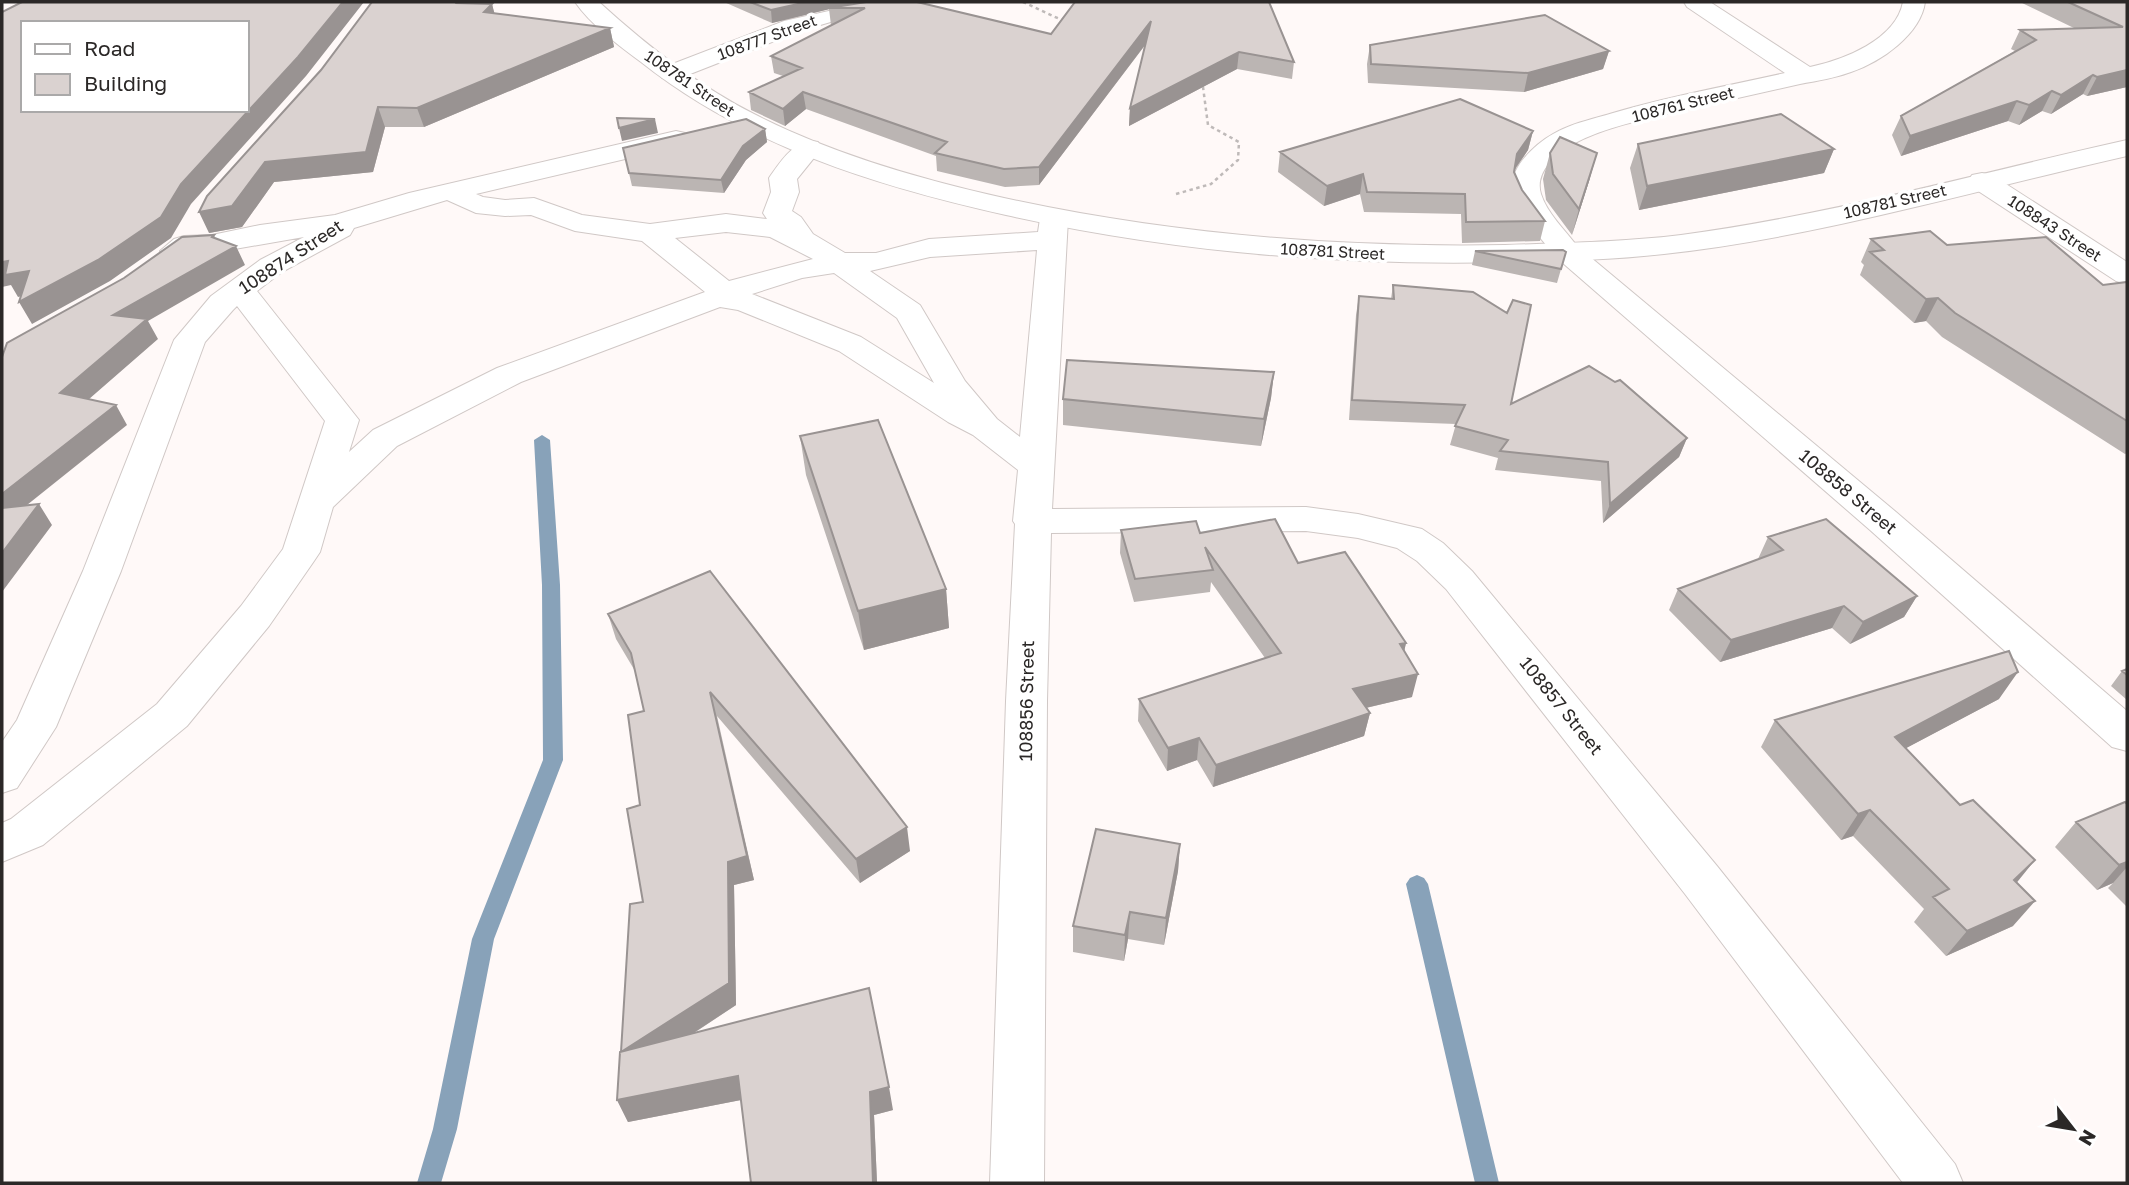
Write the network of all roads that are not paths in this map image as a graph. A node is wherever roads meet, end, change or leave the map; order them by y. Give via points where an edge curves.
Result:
1 (586, 2) edge
2 (907, 2) edge
3 (1695, 2) edge
4 (1914, 2) edge
5 (671, 73) junction
6 (1807, 76) junction
7 (749, 122) junction
8 (809, 148) junction
9 (2127, 148) edge
10 (1982, 181) junction
11 (451, 192) junction
12 (337, 224) junction
13 (1053, 229) junction
14 (650, 233) junction
15 (802, 240) junction
16 (1567, 252) junction
17 (840, 264) junction
18 (153, 267) edge
19 (2127, 275) edge
20 (240, 290) junction
21 (721, 296) junction
22 (985, 427) junction
23 (1034, 465) junction
24 (316, 502) junction
25 (1031, 521) junction
26 (2127, 736) edge
27 (2, 776) edge
28 (2, 843) edge
29 (1017, 1183) edge
30 (1936, 1183) edge

1 - 5 street, 108781 Street
2 - 5 street, 108777 Street via 792,26
3 - 6 street
4 - 6 street, 108761 Street via 1912,15 1880,47 1844,67
5 - 7 street, 108781 Street
6 - 16 street, 108761 Street via 1643,112 1563,139 1544,152 1528,174 1526,192
7 - 8 street, 108781 Street
7 - 11 street, 108874 Street
8 - 13 street, 108781 Street
8 - 15 street via 783,178 785,192 777,213
9 - 10 street, 108781 Street
10 - 16 street, 108781 Street via 1797,224 1687,243
10 - 19 street, 108843 Street
11 - 12 street, 108874 Street
11 - 14 street via 476,205 534,206 575,222
12 - 18 street via 212,244 190,234
12 - 20 street, 108874 Street via 340,229 271,266
13 - 16 street, 108781 Street via 1430,256
13 - 17 street via 929,248 876,262
13 - 23 street, 108856 Street
14 - 15 street via 726,223 776,229
14 - 21 street
15 - 17 street
16 - 26 street, 108858 Street
17 - 21 street via 799,270
17 - 22 street via 909,312 951,385
20 - 24 street via 342,420
20 - 27 street, 108874 Street via 222,303 190,340 102,570 35,727
21 - 22 street via 850,344
21 - 24 street via 509,375 384,438
22 - 23 street
23 - 25 street, 108856 Street
24 - 28 street via 301,552 255,617 172,715 27,832
25 - 29 street, 108856 Street
25 - 30 street, 108857 Street via 1306,520 1409,538 1430,552 1459,580 1692,870

